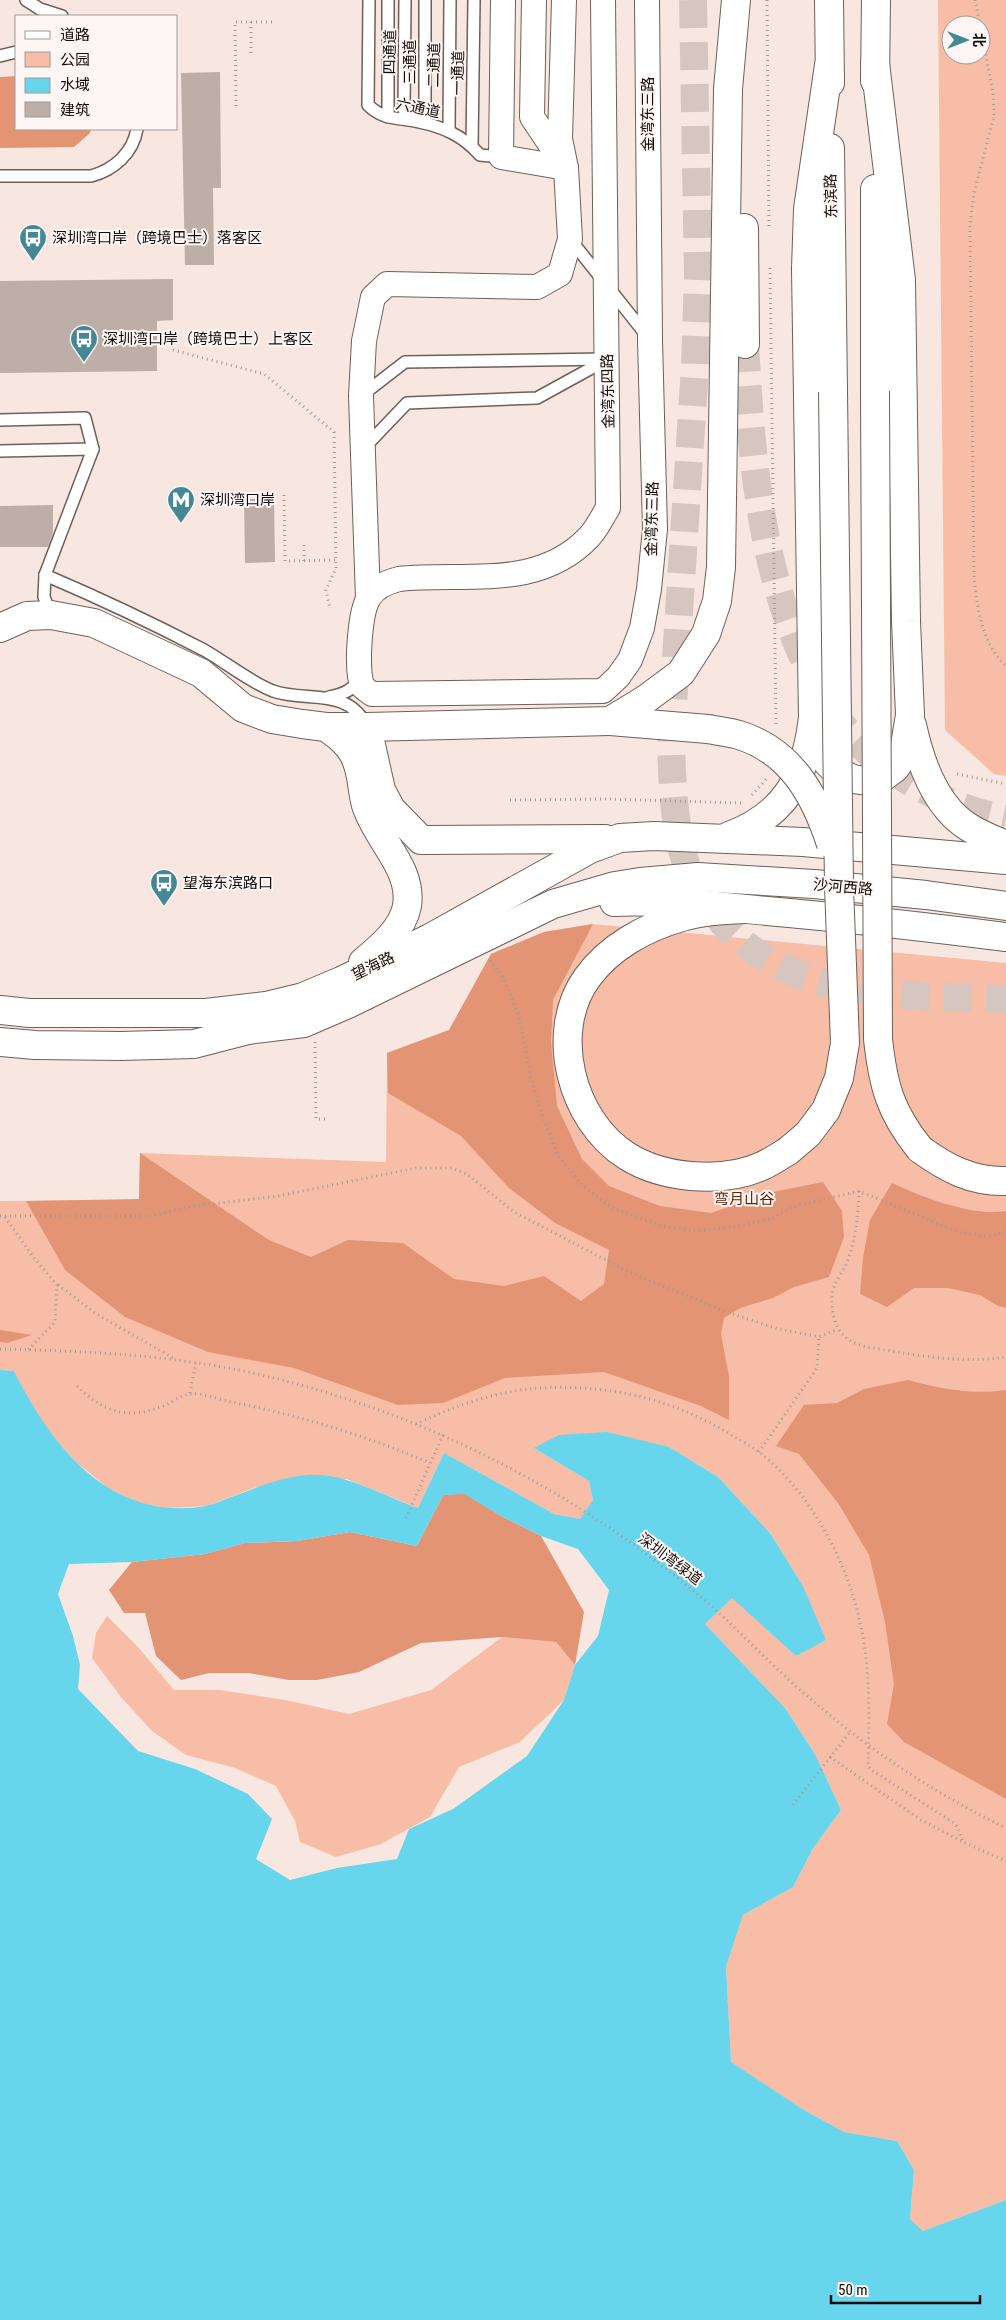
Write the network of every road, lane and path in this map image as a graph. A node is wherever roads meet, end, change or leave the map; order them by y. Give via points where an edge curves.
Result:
1 (26, 0) edge
2 (369, 0) edge
3 (388, 0) edge
4 (405, 0) edge
5 (425, 0) edge
6 (450, 0) edge
7 (474, 0) edge
8 (503, 0) edge
9 (534, 0) edge
10 (564, 0) edge
11 (603, 0) edge
12 (647, 0) edge
13 (736, 0) edge
14 (740, 0) edge
15 (829, 0) edge
16 (876, 0) edge
17 (975, 0) edge
18 (40, 8) edge
19 (59, 15) edge
20 (978, 15) edge
21 (251, 22) junction
22 (274, 22) dead end
23 (15, 52) edge
24 (252, 53) dead end
25 (0, 56) edge
26 (875, 63) junction
27 (830, 65) junction
28 (988, 65) edge
29 (236, 106) dead end
30 (388, 117) junction
31 (425, 123) junction
32 (137, 130) edge
33 (449, 130) junction
34 (472, 146) junction
35 (501, 157) junction
36 (566, 168) junction
37 (0, 176) edge
38 (570, 239) junction
39 (607, 287) junction
40 (650, 340) junction
41 (746, 344) tunnel mouth
42 (173, 350) dead end
43 (608, 359) junction
44 (362, 396) junction
45 (0, 420) edge
46 (363, 448) junction
47 (93, 449) junction
48 (0, 451) edge
49 (284, 495) dead end
50 (304, 545) dead end
51 (336, 560) junction
52 (304, 561) junction
53 (45, 575) junction
54 (368, 598) junction
55 (330, 610) dead end
56 (51, 615) junction
57 (0, 628) edge
58 (1006, 666) edge
59 (361, 678) junction
60 (329, 697) junction
61 (910, 715) junction
62 (813, 718) junction
63 (610, 721) junction
64 (401, 725) junction
65 (367, 726) junction
66 (326, 727) junction
67 (376, 770) junction
68 (957, 774) dead end
69 (1006, 784) edge
70 (620, 838) junction
71 (723, 838) junction
72 (1006, 845) edge
73 (1006, 860) edge
74 (679, 878) joint
75 (839, 887) junction
76 (554, 904) junction
77 (1006, 906) edge
78 (746, 909) junction
79 (1006, 937) edge
80 (486, 955) dead end
81 (341, 982) junction
82 (0, 1010) edge
83 (322, 1037) dead end
84 (0, 1042) edge
85 (316, 1042) junction
86 (307, 1044) dead end
87 (329, 1119) dead end
88 (1006, 1181) edge
89 (859, 1191) junction
90 (0, 1216) edge
91 (5, 1216) junction
92 (1006, 1232) edge
93 (57, 1285) junction
94 (838, 1329) junction
95 (819, 1337) junction
96 (0, 1349) edge
97 (28, 1350) junction
98 (1006, 1358) edge
99 (179, 1360) junction
100 (196, 1363) junction
101 (77, 1386) dead end
102 (190, 1394) junction
103 (416, 1424) junction
104 (442, 1435) junction
105 (759, 1452) junction
106 (430, 1463) junction
107 (406, 1518) dead end
108 (850, 1732) junction
109 (868, 1747) junction
110 (830, 1757) junction
111 (793, 1805) dead end
112 (1006, 1828) edge
113 (963, 1842) junction
114 (1006, 1861) edge

1 - 18 lane
2 - 30 lane, 六通道 via 368,105 378,114
3 - 30 lane
4 - 31 lane, 四通道 via 404,110
5 - 31 lane, 三通道
6 - 33 lane, 二通道
7 - 34 lane, 一通道
8 - 35 street
9 - 36 street via 532,117
10 - 36 street via 560,139
11 - 39 street, 金湾东四路
12 - 40 street, 金湾东三路
13 - 63 main road via 728,89 721,567 717,601 706,634 681,673
14 - 41 main road
15 - 27 main road, 东滨路
16 - 26 main road
17 - 20 path
18 - 19 lane
21 - 22 path
21 - 24 path
21 - 29 path via 235,22
23 - 25 lane
26 - 61 main road via 901,280
26 - 88 main road, bridge via 878,1038 881,1070 890,1101 920,1149 943,1166 969,1177
27 - 62 main road via 808,209 806,269
27 - 75 main road, 东滨路, bridge
28 - 58 path via 994,116 974,193 970,225 974,574 976,606 983,630
30 - 31 lane, 六通道
31 - 33 lane, 六通道
32 - 37 lane via 118,164 104,172 91,176
33 - 34 lane, 六通道
34 - 35 lane, 六通道 via 480,155
35 - 36 street
36 - 38 street
38 - 39 lane
38 - 44 street via 560,274 537,286 387,284 373,297 364,341
39 - 40 lane
39 - 43 street, 金湾东四路
40 - 59 street, 金湾东三路 via 654,529 649,589 642,628 630,660 618,677 603,692 382,694 368,691 363,687
42 - 51 path via 264,374 334,432
43 - 44 lane via 405,362
43 - 46 lane via 537,398 407,403
43 - 54 street, 金湾东四路 via 608,508 590,536 568,556 543,568 516,575 399,579 387,582
44 - 46 street
45 - 47 lane via 85,418
46 - 54 street
47 - 48 lane
47 - 53 lane
49 - 52 path via 285,561
50 - 52 path
51 - 52 path
51 - 55 path via 336,568 326,590
53 - 56 lane via 44,597
53 - 60 lane via 197,647 274,691
54 - 59 street via 361,620
56 - 57 main road via 27,616
56 - 66 main road via 94,623 201,673 243,708 272,719
59 - 60 lane via 345,693
60 - 65 lane via 361,714
61 - 62 main road via 903,757 883,776 867,781 836,771 827,762 819,748
61 - 72 main road via 918,755 935,789 952,813 969,828
62 - 71 main road via 801,773 791,792 764,819
63 - 64 main road
63 - 75 main road, bridge via 708,729 738,734 762,744 784,761 806,785 822,815 833,848
64 - 65 main road
64 - 67 main road via 381,751
65 - 66 main road
65 - 67 main road
66 - 81 main road via 354,754 361,772 366,805 383,842 402,868 407,891 407,907 401,922 381,947
67 - 70 main road via 391,810 421,840
68 - 69 path
70 - 71 main road, 望海路
70 - 81 main road, 望海路 via 590,849 430,938
71 - 73 main road
74 - 76 main road, 望海路 via 615,886
74 - 77 main road, 沙河西路 via 814,884
75 - 78 main road, bridge via 845,1043 839,1078 826,1110 808,1134 762,1167 707,1178 649,1167 626,1156 605,1138 588,1116 575,1089 568,1056 569,1029 575,1003 586,979 616,948 680,918 702,912
76 - 78 main road via 653,900
76 - 84 main road, 望海路 via 304,1023 248,1030 194,1044 121,1046
78 - 79 main road
80 - 89 path via 504,979 519,1016 534,1086 558,1155 580,1183 612,1208 662,1226 697,1231 771,1219 792,1208
81 - 82 main road, 望海路 via 303,997 266,1006 206,1013 29,1013
83 - 85 path
85 - 86 path
85 - 87 path via 316,1119
89 - 92 path via 958,1232 988,1236
89 - 94 path via 853,1242 832,1295
90 - 91 path
91 - 93 path
91 - 95 path via 152,1216 278,1196 416,1168 452,1168 467,1174 514,1212 627,1272 724,1311 775,1328
93 - 97 path via 55,1322
93 - 99 path via 98,1315
94 - 95 path
94 - 98 path via 850,1341 889,1351 939,1359
95 - 105 path via 817,1368
96 - 97 path
97 - 99 path
99 - 100 path, 深圳湾绿道
100 - 102 path
100 - 103 path, 深圳湾绿道 via 257,1374
101 - 102 path via 93,1401 130,1414 150,1411
102 - 106 path via 322,1424
103 - 104 path, 深圳湾绿道
103 - 105 path via 448,1409 490,1397 537,1388 580,1387 628,1392 674,1406 719,1427
104 - 106 path
104 - 108 path, 深圳湾绿道 via 487,1455 558,1494 645,1553 697,1594
105 - 109 path via 795,1487 824,1530 844,1571 859,1617 867,1667
106 - 107 path
108 - 109 path, 深圳湾绿道
108 - 110 path
109 - 112 path, 深圳湾绿道 via 964,1808
109 - 113 path via 870,1769 954,1823
110 - 111 path
110 - 113 path via 921,1820
113 - 114 path

